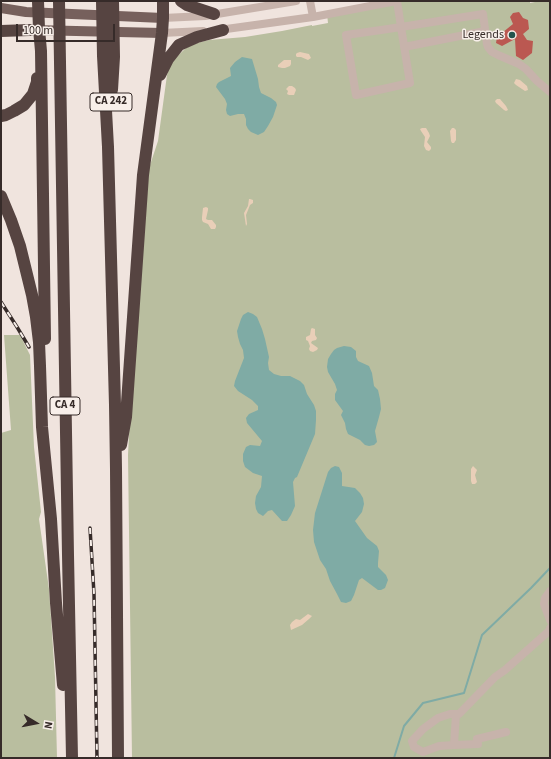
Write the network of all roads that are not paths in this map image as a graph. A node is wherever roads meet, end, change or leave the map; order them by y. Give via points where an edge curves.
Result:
1 (38, 1) edge
2 (59, 1) edge
3 (102, 1) edge
4 (113, 1) edge
5 (163, 1) edge
6 (181, 1) edge
7 (296, 1) edge
8 (310, 1) edge
9 (397, 1) edge
10 (1, 8) edge
11 (214, 14) junction
12 (313, 16) junction
13 (163, 18) junction
14 (1, 26) edge
15 (401, 26) junction
16 (34, 29) junction
17 (223, 30) junction
18 (1, 31) edge
19 (485, 31) junction
20 (162, 34) junction
21 (404, 47) junction
22 (39, 50) junction
23 (109, 57) junction
24 (156, 84) junction
25 (550, 92) edge
26 (1, 116) edge
27 (1, 196) edge
28 (44, 458) junction
29 (116, 469) junction
30 (550, 591) edge
31 (550, 620) edge
32 (550, 628) edge
33 (456, 714) junction
34 (506, 732) dead end
35 (454, 745) junction
36 (71, 758) edge
37 (118, 758) edge

1 - 16 highway
2 - 36 highway, CA 4
3 - 23 highway
4 - 23 highway, CA 242
5 - 13 highway
6 - 11 highway
7 - 11 street
8 - 12 street
9 - 12 street
9 - 15 street
10 - 13 main road via 26,12
11 - 13 street
12 - 17 street
13 - 20 highway
14 - 16 main road
15 - 19 street via 483,14
15 - 21 street
15 - 21 street via 346,35 356,95 410,83
16 - 18 highway
16 - 20 main road
16 - 22 highway
17 - 20 street
17 - 24 highway via 179,44 168,59
19 - 21 street
19 - 25 street via 486,44 492,52 522,66
20 - 24 highway
22 - 26 highway via 37,82 33,94 24,105
22 - 28 highway via 45,367
23 - 29 highway, CA 242 via 108,147
24 - 29 highway via 143,175 126,417
27 - 28 highway via 20,246 36,317
28 - 36 highway
29 - 37 highway
30 - 31 street via 544,604
32 - 33 street via 495,677 459,714
33 - 35 street
33 - 35 street via 438,718 412,741 414,748 424,752 439,746
34 - 35 street via 478,739 478,744

